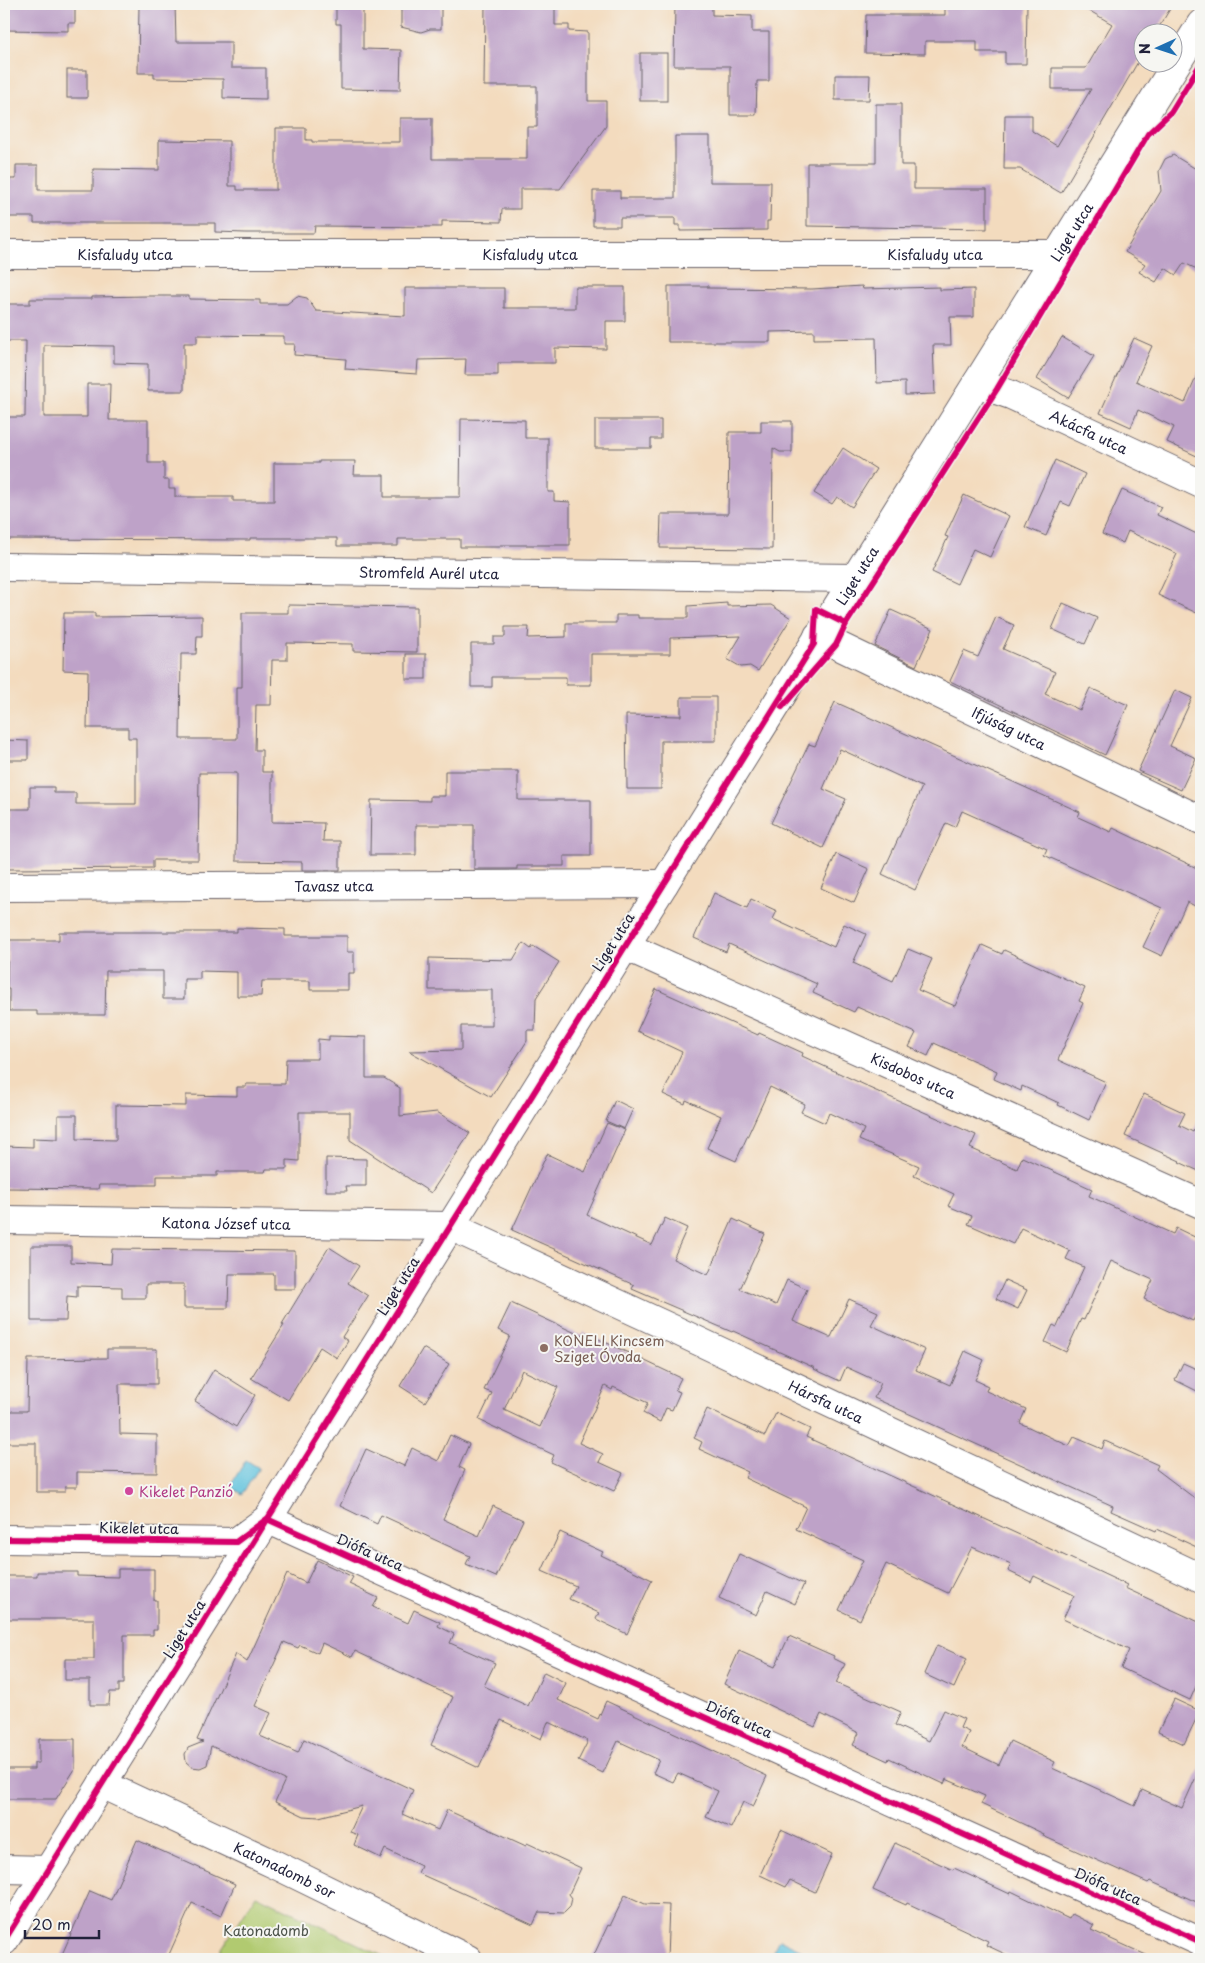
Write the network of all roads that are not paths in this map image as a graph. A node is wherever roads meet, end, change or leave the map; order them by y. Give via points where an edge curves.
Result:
1 (1201, 25) edge
2 (4, 254) edge
3 (1057, 254) junction
4 (977, 383) junction
5 (1201, 484) edge
6 (4, 568) edge
7 (855, 578) junction
8 (818, 636) junction
9 (1201, 820) edge
10 (664, 884) junction
11 (4, 887) edge
12 (625, 946) junction
13 (1201, 1204) edge
14 (4, 1220) edge
15 (450, 1226) junction
16 (267, 1519) junction
17 (4, 1539) edge
18 (1201, 1578) edge
19 (102, 1784) junction
20 (4, 1869) edge
21 (48, 1870) junction
22 (4, 1941) edge
23 (1201, 1942) edge
24 (468, 1959) edge

1 - 3 street, Liget utca
2 - 3 street, Kisfaludy utca
3 - 4 street, Liget utca
4 - 5 street, Akácfa utca via 1011,395
4 - 7 street, Liget utca
6 - 7 street, Stromfeld Aurél utca
7 - 8 street, Liget utca
8 - 9 street, Ifjúság utca
8 - 10 street, Liget utca
10 - 11 street, Tavasz utca
10 - 12 street, Liget utca
12 - 13 street, Kisdobos utca
12 - 15 street, Liget utca
14 - 15 street, Katona József utca
15 - 16 street, Liget utca
15 - 18 street, Hársfa utca
16 - 17 street, Kikelet utca via 236,1542
16 - 19 street, Liget utca
16 - 23 street, Diófa utca
19 - 21 street, Liget utca
19 - 24 street, Katonadomb sor
20 - 21 street
21 - 22 street, Liget utca

